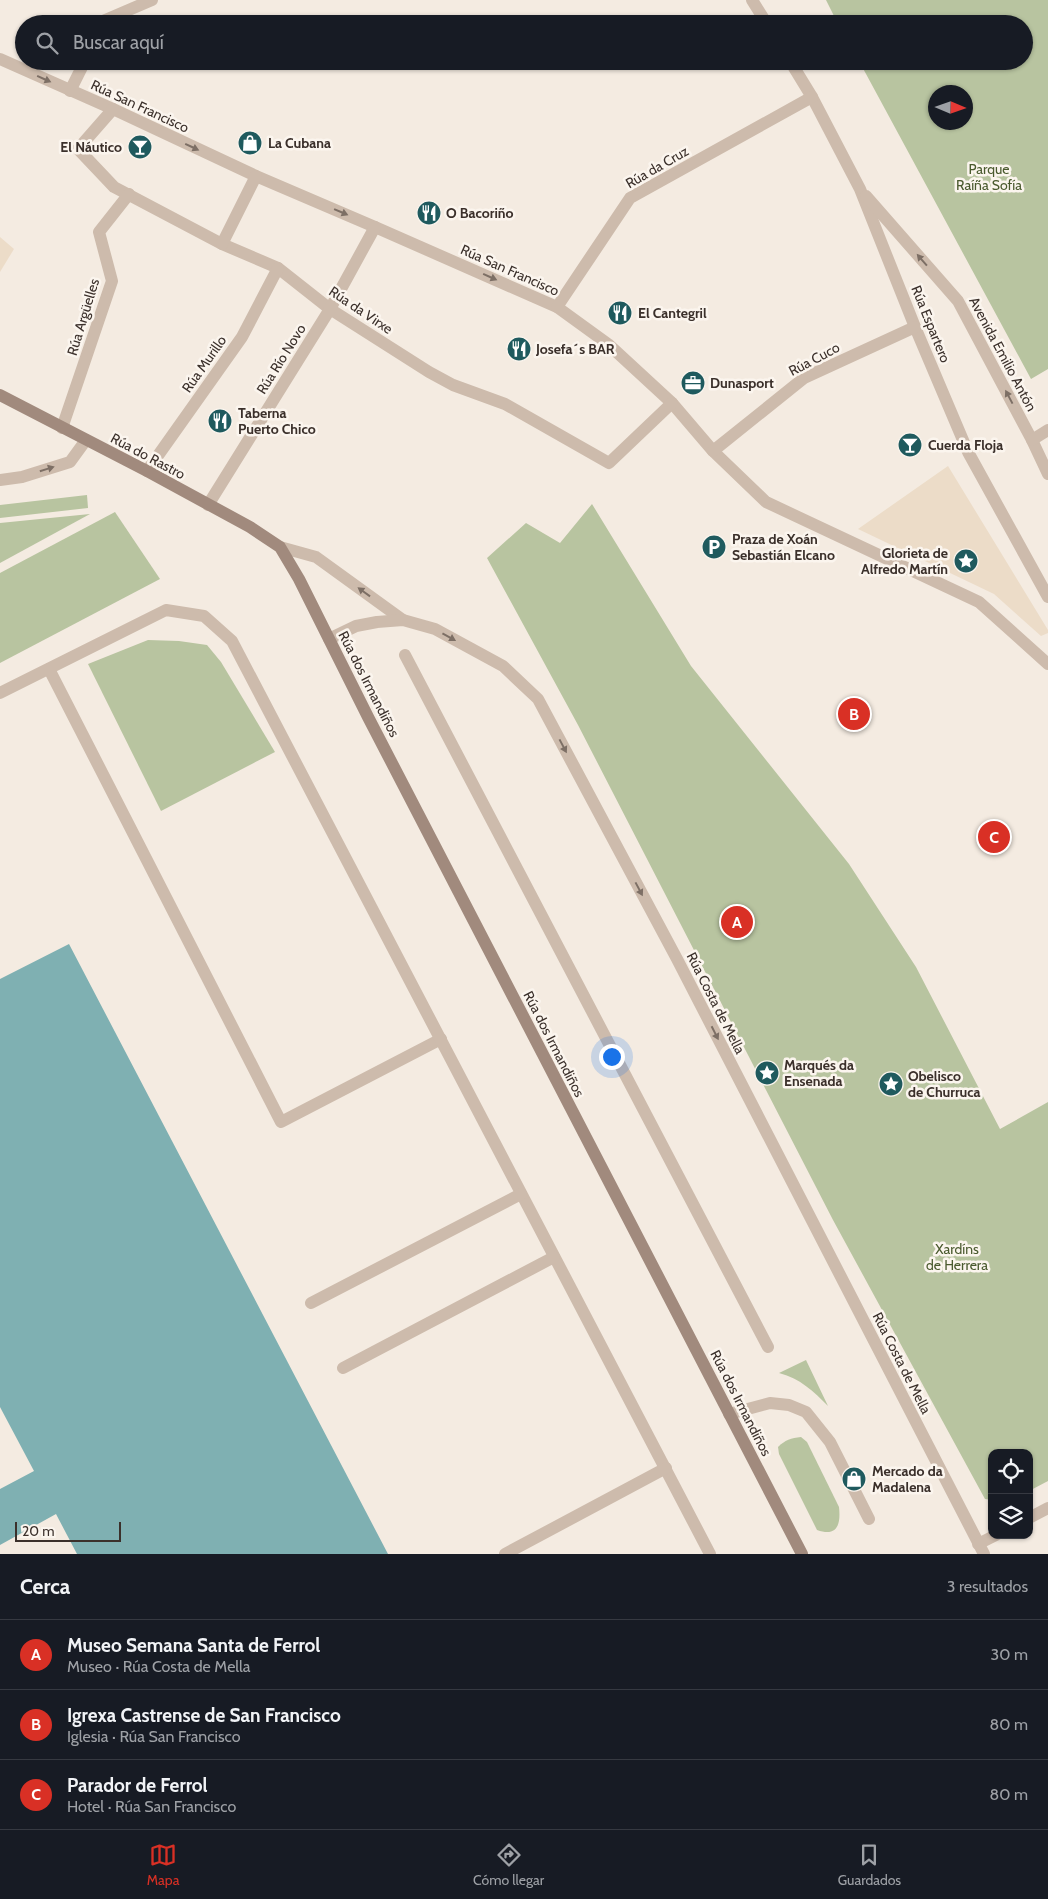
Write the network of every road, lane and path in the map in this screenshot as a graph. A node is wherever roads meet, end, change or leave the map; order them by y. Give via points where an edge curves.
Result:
1 (152, 0) edge
2 (752, 0) edge
3 (118, 15) edge
4 (761, 15) edge
5 (0, 59) edge
6 (15, 66) edge
7 (24, 70) edge
8 (80, 70) edge
9 (796, 70) edge
10 (70, 91) junction
11 (812, 97) junction
12 (113, 109) junction
13 (256, 176) junction
14 (860, 189) junction
15 (129, 194) junction
16 (375, 227) junction
17 (222, 244) junction
18 (278, 268) junction
19 (556, 307) junction
20 (330, 309) junction
21 (915, 327) junction
22 (0, 395) edge
23 (672, 404) junction
24 (62, 428) junction
25 (1048, 430) edge
26 (86, 440) junction
27 (1032, 440) junction
28 (713, 451) junction
29 (146, 471) junction
30 (1048, 474) edge
31 (0, 480) edge
32 (208, 505) junction
33 (280, 547) junction
34 (1048, 597) edge
35 (403, 620) junction
36 (329, 639) junction
37 (405, 655) dead end
38 (1048, 664) edge
39 (48, 669) junction
40 (0, 693) edge
41 (441, 1040) junction
42 (521, 1194) junction
43 (554, 1257) junction
44 (311, 1303) dead end
45 (768, 1346) dead end
46 (343, 1368) dead end
47 (730, 1414) junction
48 (666, 1468) junction
49 (1048, 1508) edge
50 (1033, 1516) edge
51 (869, 1519) dead end
52 (992, 1539) edge
53 (981, 1549) edge
54 (505, 1554) edge
55 (710, 1554) edge
56 (802, 1554) edge

1 - 3 street
2 - 4 street
5 -> 6 street, Rúa San Francisco
7 -> 10 street, Rúa San Francisco
8 - 10 street
9 - 11 street, Rúa Espartero
10 - 12 street, Rúa San Francisco
11 - 14 street, Rúa Espartero
11 - 19 street, Rúa da Cruz via 630,198
12 -> 13 street, Rúa San Francisco
12 - 15 street, Rúa da Virxe via 78,149 114,187
13 -> 16 street, Rúa San Francisco
13 - 17 street
14 - 21 street, Rúa Espartero
27 -> 14 street, Avenida Emilio Antón via 958,301
15 - 17 street, Rúa da Virxe
15 - 24 street, Rúa Argüelles via 99,232 112,281
16 -> 19 street, Rúa San Francisco
16 - 20 street, Rúa Río Novo
17 - 18 street, Rúa da Virxe
18 - 20 street, Rúa da Virxe
18 - 29 street, Rúa Murillo via 242,337
19 - 23 street, Rúa San Francisco via 608,344
20 - 23 street, Rúa da Virxe via 429,372 453,385 505,404 609,463
20 - 32 street, Rúa Río Novo
21 - 28 street, Rúa Cuco via 804,378
21 - 34 street, Rúa Espartero via 968,452
22 - 24 main road, Rúa do Rastro
23 - 28 street, Rúa San Francisco
24 - 26 main road, Rúa do Rastro
25 - 27 street
26 - 29 main road, Rúa do Rastro
31 -> 26 street via 22,477 70,462
27 - 30 street, Avenida Emilio Antón
28 - 38 street, Rúa San Francisco via 766,502 979,602
29 - 32 main road, Rúa do Rastro
32 - 33 main road, Rúa do Rastro
35 -> 33 street, Rúa Costa de Mella via 316,558
33 - 36 main road, Rúa dos Irmandiños
35 - 36 street, Rúa Costa de Mella via 356,626
35 -> 53 street, Rúa Costa de Mella via 435,629 504,666 538,699 677,959
36 - 47 main road, Rúa dos Irmandiños
37 - 45 street
39 - 40 street
39 - 41 street via 166,610 204,616 232,642
39 - 41 street via 281,1122
41 - 42 street
42 - 43 street
42 - 44 street
43 - 46 street
43 - 48 street
47 - 51 street via 770,1403 789,1405 806,1412 830,1442
47 - 56 main road, Rúa dos Irmandiños
48 - 54 street
48 - 55 street
49 - 50 street
52 - 53 street

